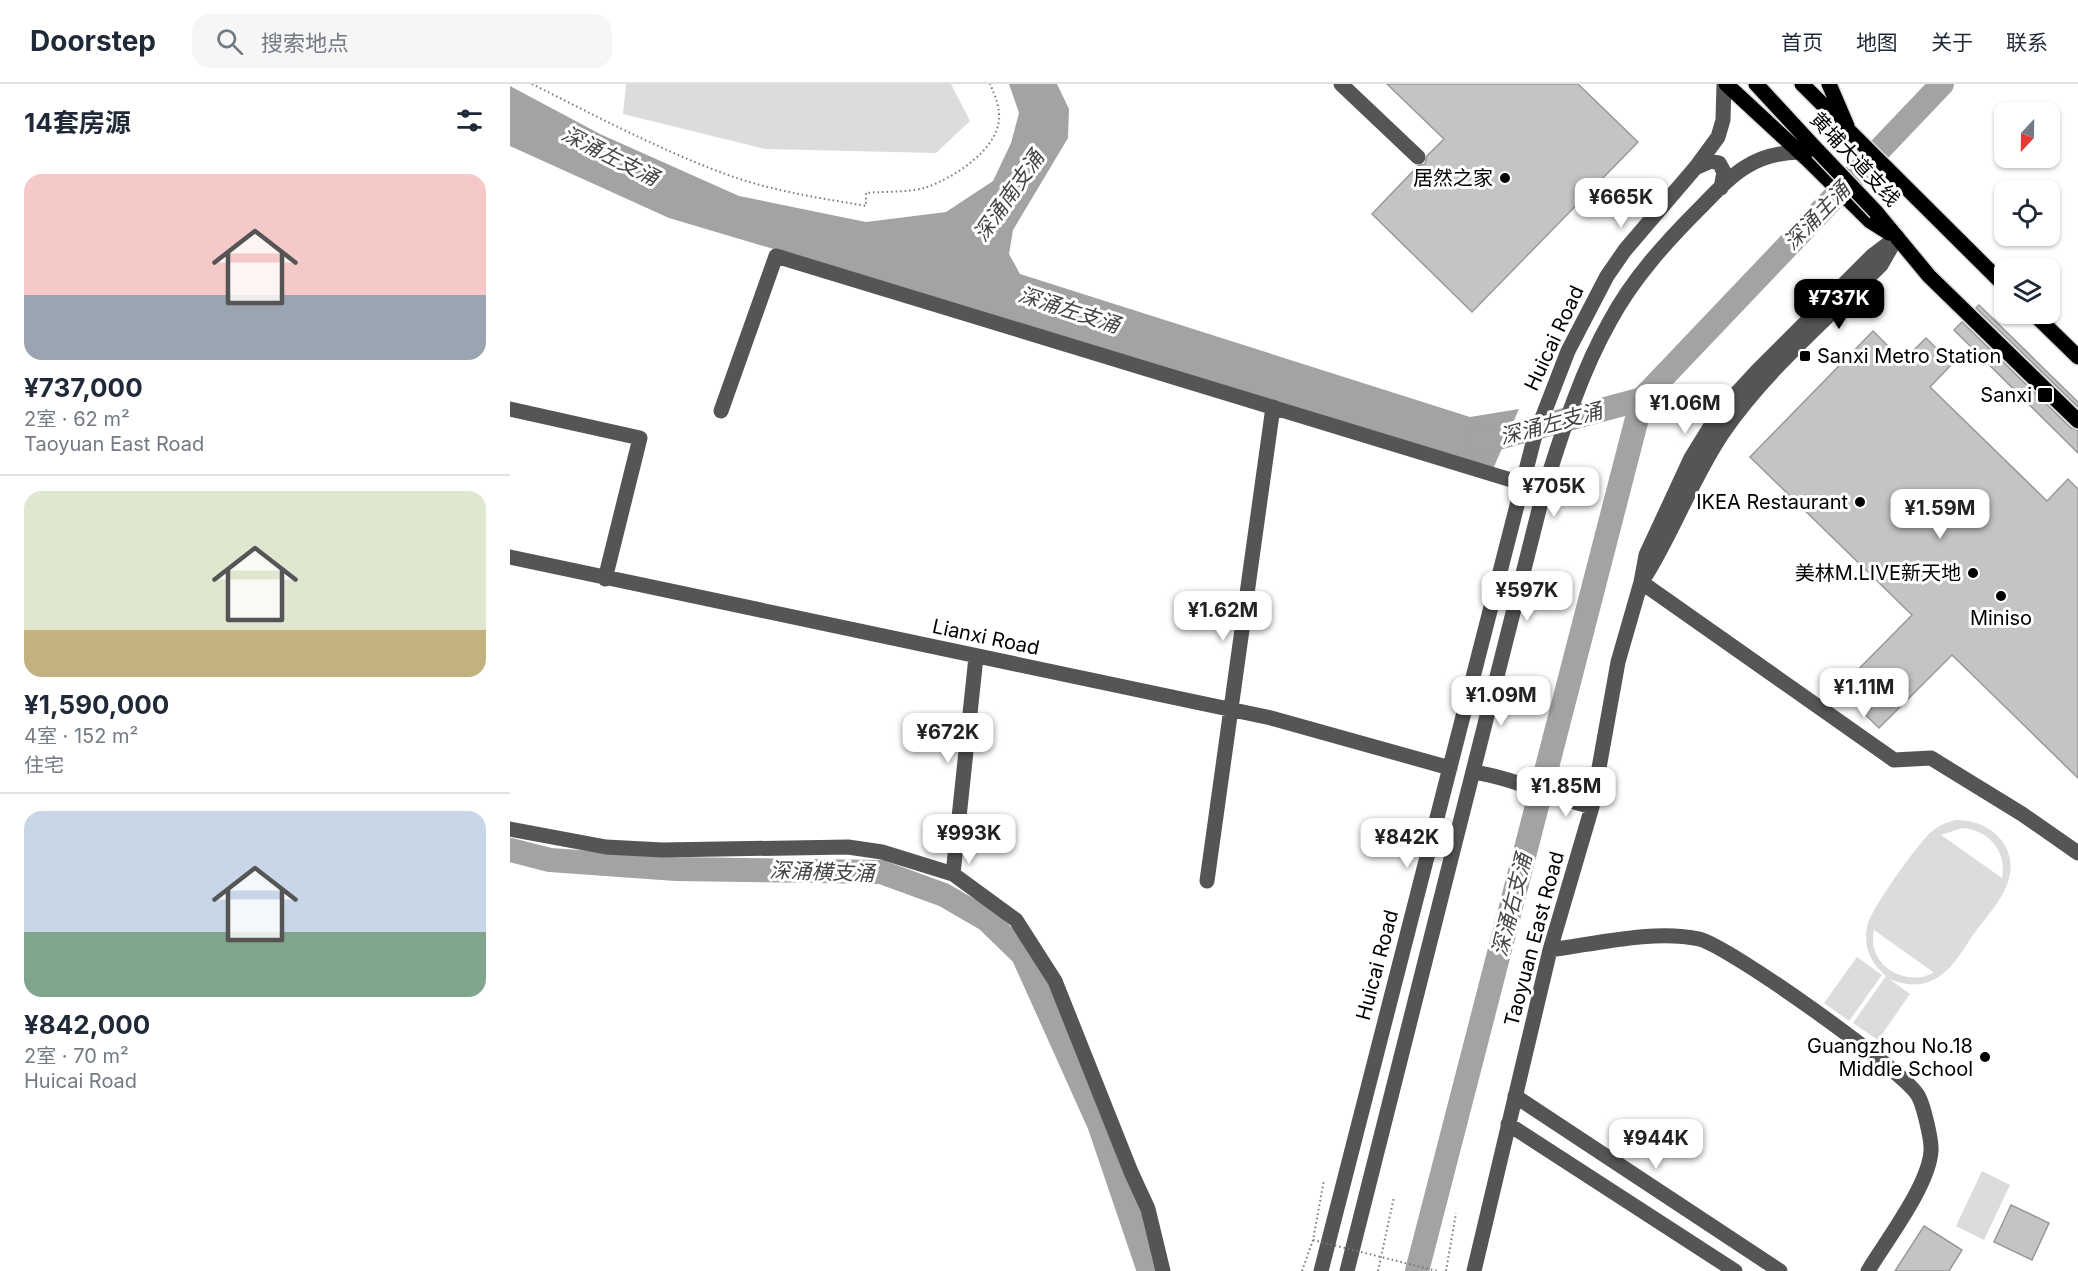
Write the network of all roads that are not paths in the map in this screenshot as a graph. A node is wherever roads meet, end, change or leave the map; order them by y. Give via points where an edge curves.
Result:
1 (1341, 84) edge
2 (1725, 84) edge
3 (1756, 84) edge
4 (1802, 84) edge
5 (1829, 84) edge
6 (1850, 132) junction
7 (1808, 154) junction
8 (1418, 158) dead end
9 (1696, 167) junction
10 (1721, 188) junction
11 (1897, 237) junction
12 (1994, 275) edge
13 (2044, 324) edge
14 (2078, 357) edge
15 (1273, 407) junction
16 (510, 409) edge
17 (722, 411) dead end
18 (2078, 421) edge
19 (1521, 483) junction
20 (1544, 490) junction
21 (510, 557) edge
22 (1503, 557) junction
23 (1525, 562) junction
24 (605, 579) junction
25 (1641, 582) junction
26 (976, 657) junction
27 (1231, 710) junction
28 (1450, 768) junction
29 (1473, 772) junction
30 (1592, 807) junction
31 (510, 829) edge
32 (2078, 854) edge
33 (954, 874) junction
34 (1207, 881) dead end
35 (1550, 950) junction
36 (1515, 1096) junction
37 (1509, 1124) junction
38 (1163, 1271) edge
39 (1321, 1271) edge
40 (1347, 1271) edge
41 (1474, 1271) edge
42 (1735, 1271) edge
43 (1780, 1271) edge
44 (1868, 1271) edge

1 - 8 street
2 - 7 main road
2 - 9 street, Huicai Road via 1720,129
3 - 7 main road, 黄埔大道支线
4 - 6 main road
5 - 6 main road
6 - 12 main road
7 - 10 street via 1761,157
7 - 11 main road, 黄埔大道支线, bridge
9 - 10 street via 1711,161 1719,163 1724,172
9 - 19 street, Huicai Road via 1625,250 1579,326 1552,387
10 - 20 street via 1680,228 1631,287 1610,320 1578,389
11 - 18 main road, 黄埔大道支线 via 1929,276
11 - 25 street, Taoyuan East Road via 1872,256 1720,411 1690,458 1667,506 1646,555
13 - 14 main road
15 - 17 street via 776,256
15 - 19 street
15 - 27 street
16 - 24 street via 640,438
19 - 20 street
19 - 22 street, Huicai Road
20 - 23 street
21 - 24 street, Lianxi Road
22 - 23 street
22 - 28 street, Huicai Road
23 - 29 street
24 - 26 street, Lianxi Road
25 - 30 street, Taoyuan East Road via 1618,662
25 - 32 street via 1894,760 1931,758
26 - 27 street, Lianxi Road
26 - 33 street
27 - 28 street, Lianxi Road
27 - 34 street
28 - 39 street, Huicai Road
29 - 30 street via 1523,783
29 - 40 street
30 - 35 street, Taoyuan East Road
31 - 33 street via 606,847 662,850 848,847 882,852
33 - 38 street via 1016,920 1055,981 1148,1209
35 - 36 street, Taoyuan East Road
35 - 44 street via 1663,935 1701,939 1855,1039 1909,1084 1919,1096 1932,1150 1927,1174
36 - 37 street, Taoyuan East Road
36 - 43 street
37 - 41 street, Taoyuan East Road
37 - 42 street

